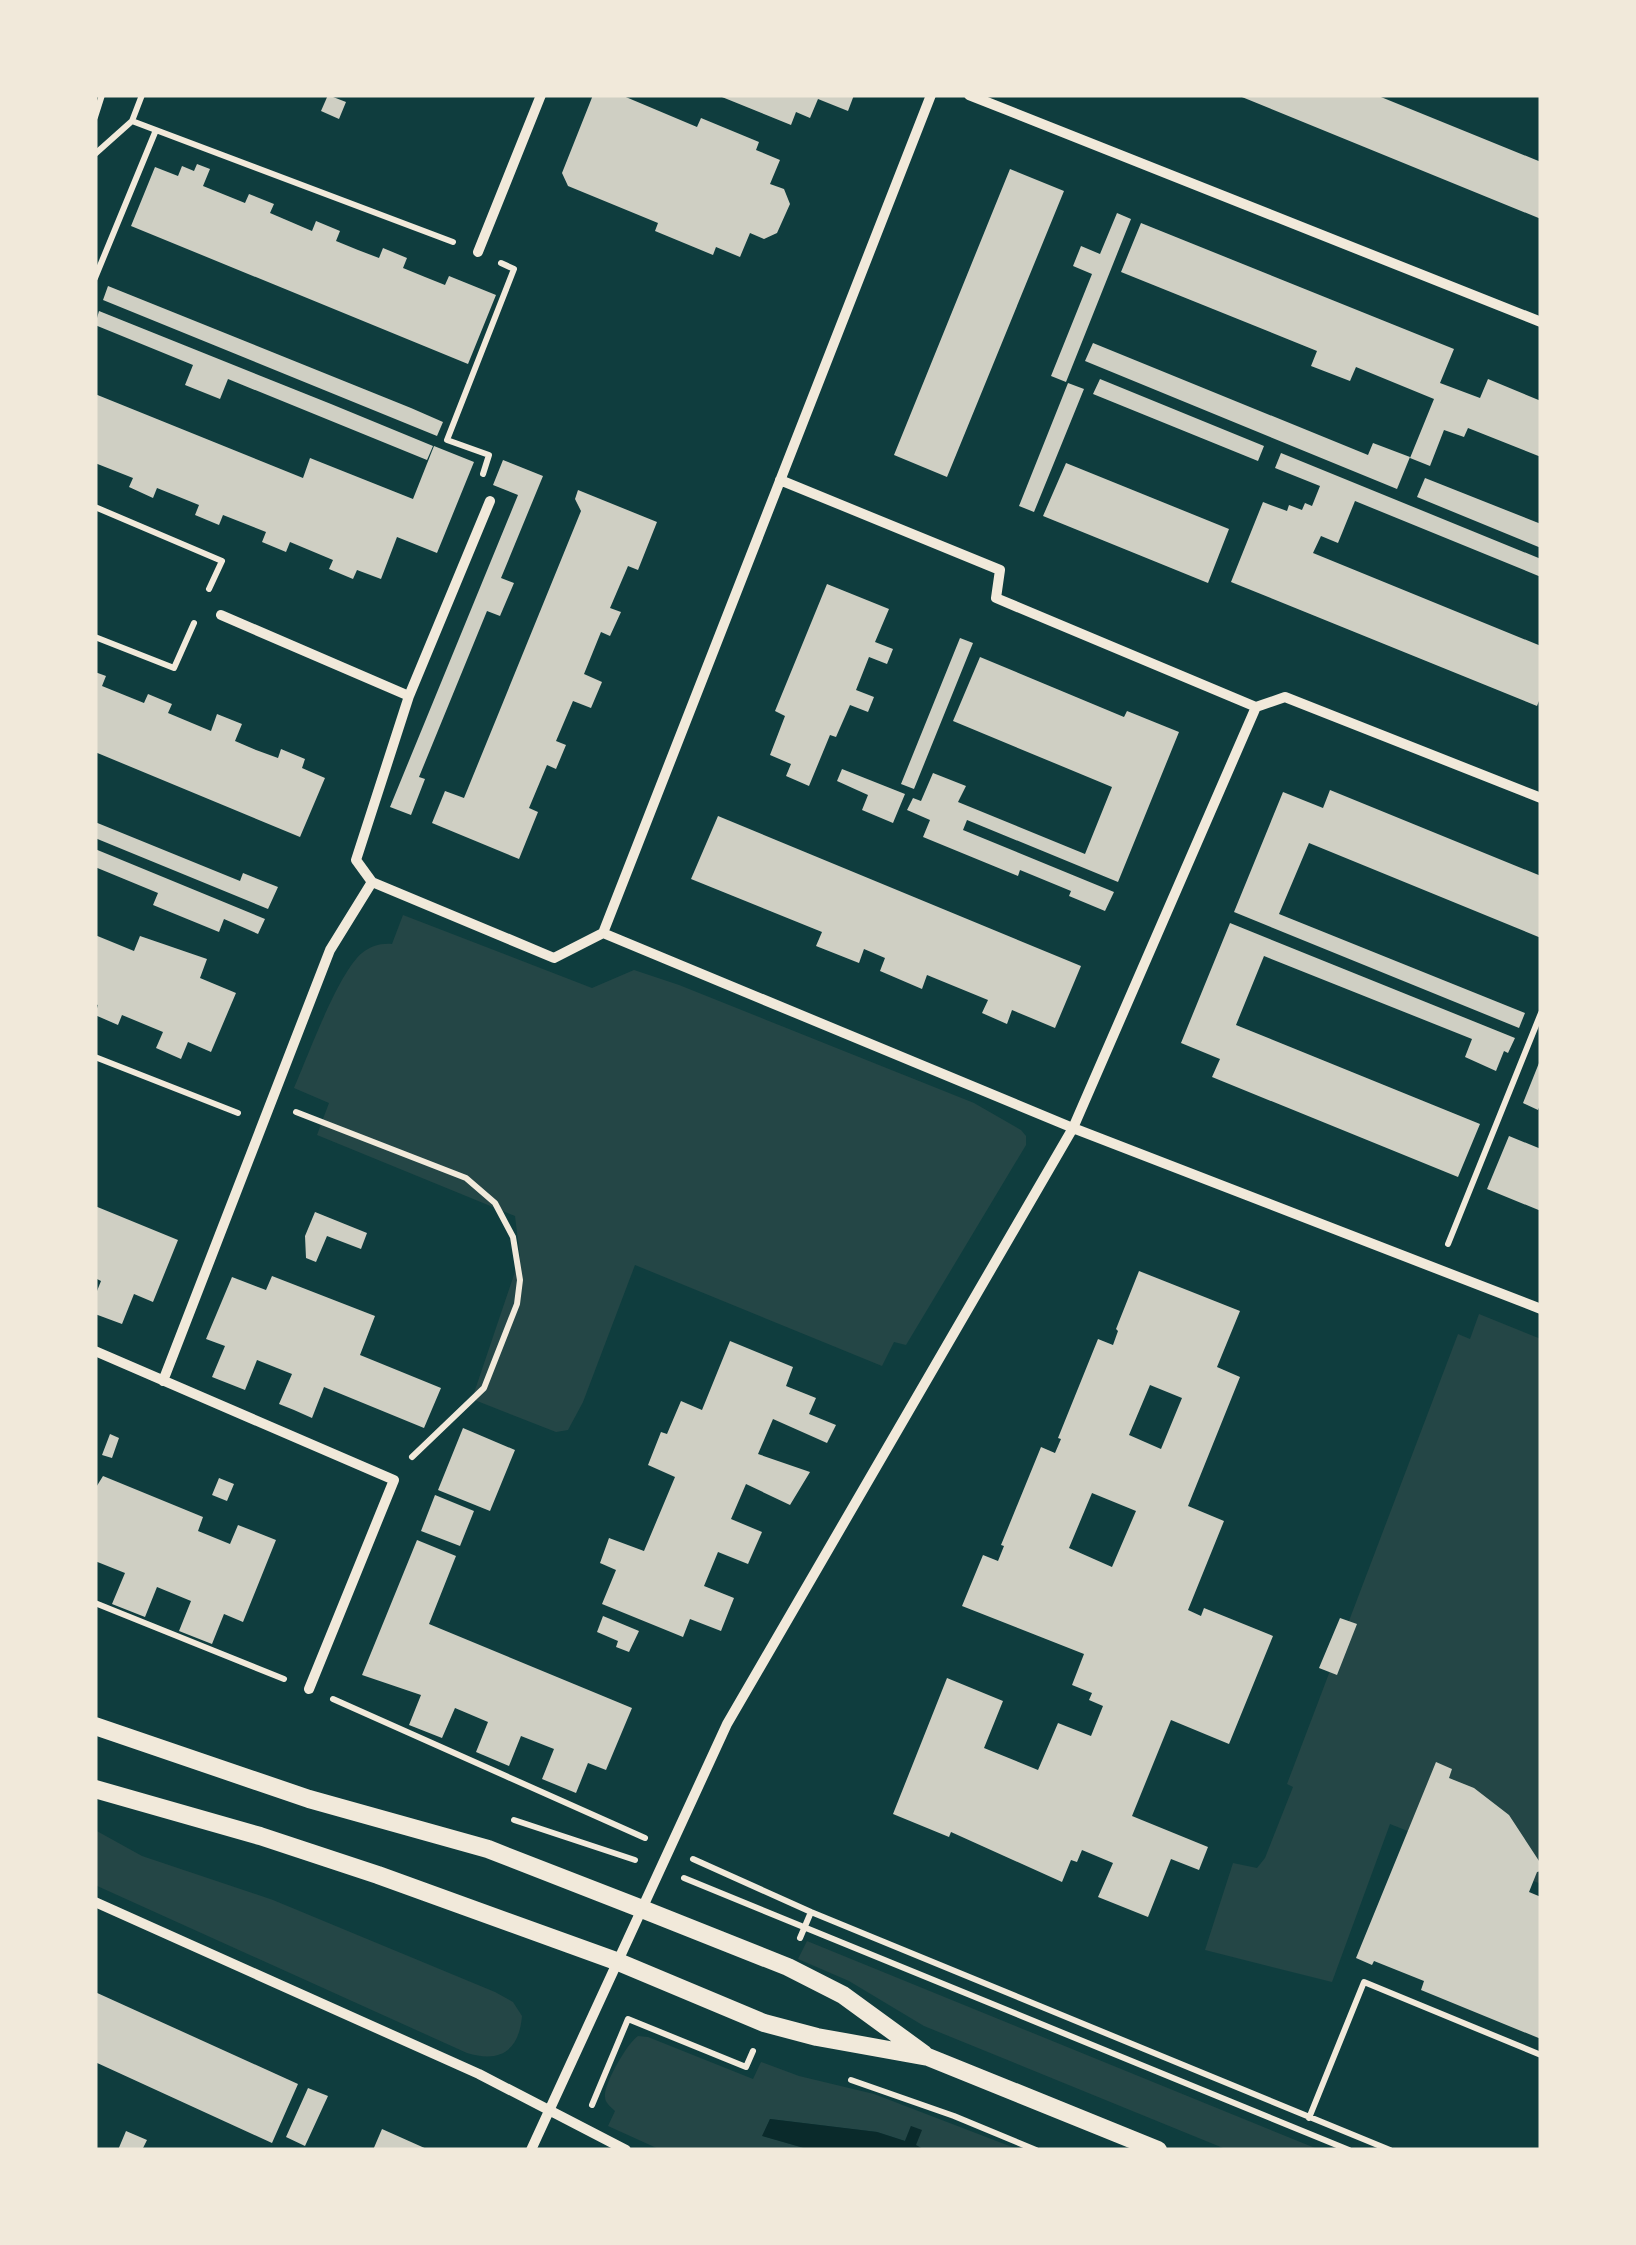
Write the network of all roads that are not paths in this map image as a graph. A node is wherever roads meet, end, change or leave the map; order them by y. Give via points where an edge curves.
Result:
1 (541, 95) edge
2 (931, 95) edge
3 (969, 95) edge
4 (478, 252) road end
5 (1541, 322) edge
6 (780, 480) junction
7 (490, 500) road end
8 (221, 615) road end
9 (408, 696) junction
10 (1256, 707) junction
11 (1541, 798) edge
12 (372, 882) junction
13 (602, 934) junction
14 (1073, 1128) junction
15 (1541, 1310) edge
16 (95, 1351) edge
17 (163, 1381) junction
18 (310, 1688) road end
19 (95, 1726) edge
20 (95, 1790) edge
21 (95, 1902) edge
22 (642, 1909) junction
23 (616, 1961) junction
24 (928, 2057) junction
25 (548, 2110) junction
26 (530, 2150) edge
27 (626, 2150) edge
28 (1158, 2150) edge

1 - 4 street
2 - 6 street
3 - 5 street
6 - 10 street via 1000,570 996,598
6 - 13 street
7 - 9 street
8 - 9 street
9 - 12 street via 356,860
10 - 11 street via 1285,697
10 - 14 street
12 - 13 street via 554,958
12 - 17 street via 330,950
13 - 14 street
14 - 15 street
14 - 22 street via 727,1724
16 - 17 street
17 - 18 street via 394,1480
19 - 22 street via 309,1799 488,1849
20 - 23 street via 378,1874
21 - 25 street
22 - 23 street
22 - 24 street via 843,1995
23 - 24 street via 764,2023
23 - 25 street
24 - 28 street
25 - 26 street
25 - 27 street

